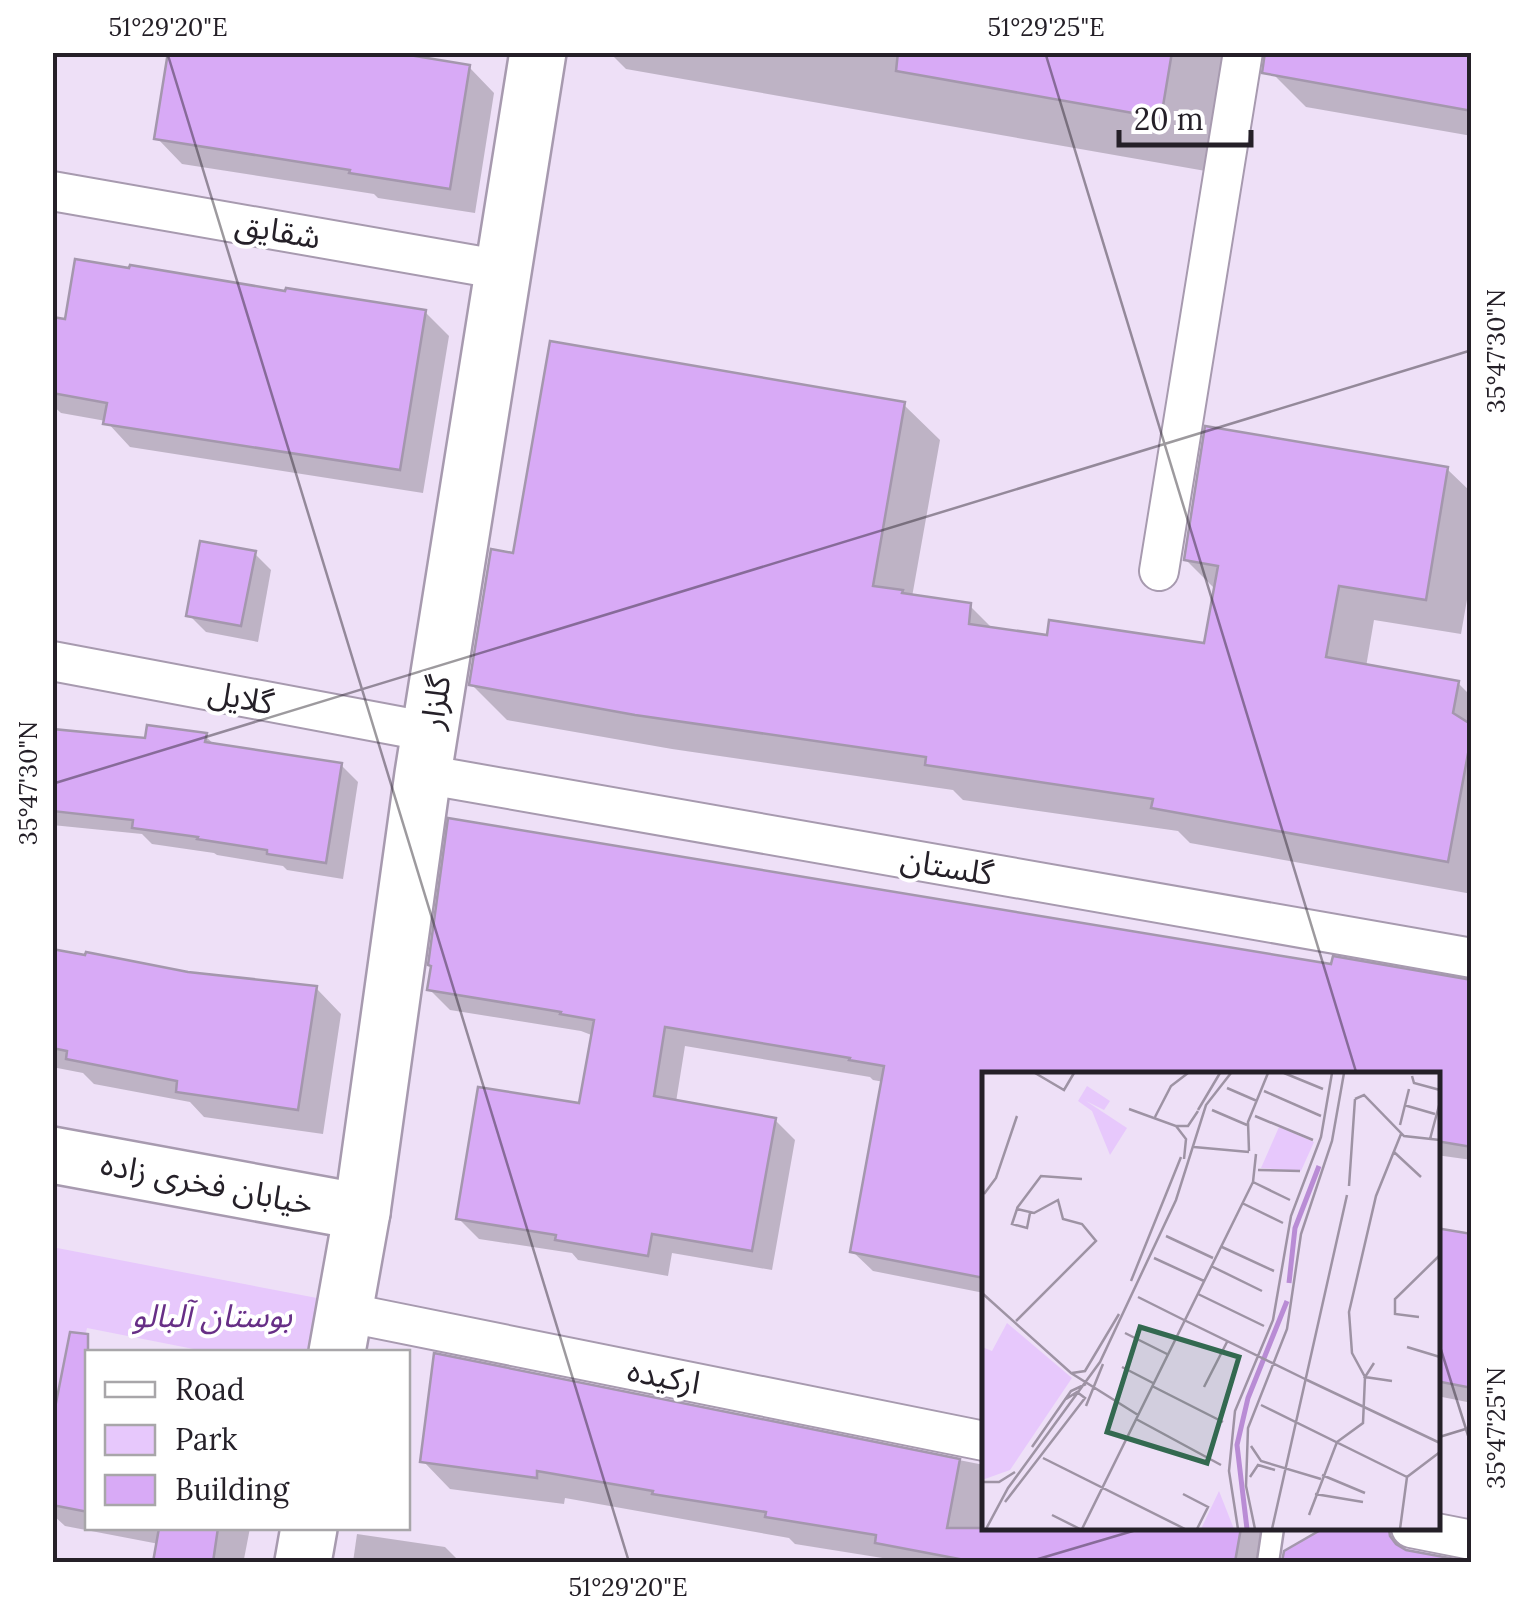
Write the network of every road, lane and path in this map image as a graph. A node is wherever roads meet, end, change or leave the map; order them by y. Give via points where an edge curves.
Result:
1 (538, 52) edge
2 (1243, 52) edge
3 (52, 191) edge
4 (503, 270) junction
5 (1158, 571) dead end
6 (52, 661) edge
7 (426, 753) junction
8 (1472, 958) edge
9 (52, 1155) edge
10 (52, 1190) edge
11 (359, 1229) junction
12 (340, 1332) edge
13 (982, 1441) edge
14 (309, 1530) edge
15 (1272, 1530) edge
16 (1421, 1530) edge
17 (1472, 1540) edge
18 (304, 1562) edge
19 (1268, 1562) edge

1 - 4 main road, گلزار
2 - 5 street
3 - 4 street, شقایق
4 - 7 main road, گلزار
6 - 7 street, گلایل
7 - 8 street, گلستان
7 - 11 main road, گلزار
9 - 11 main road, خیابان فخری زاده
10 - 11 main road, خیابان فخری زاده
11 - 12 main road, گلزار
12 - 13 street, ارکیده
14 - 18 main road
15 - 19 lane
16 - 17 street

